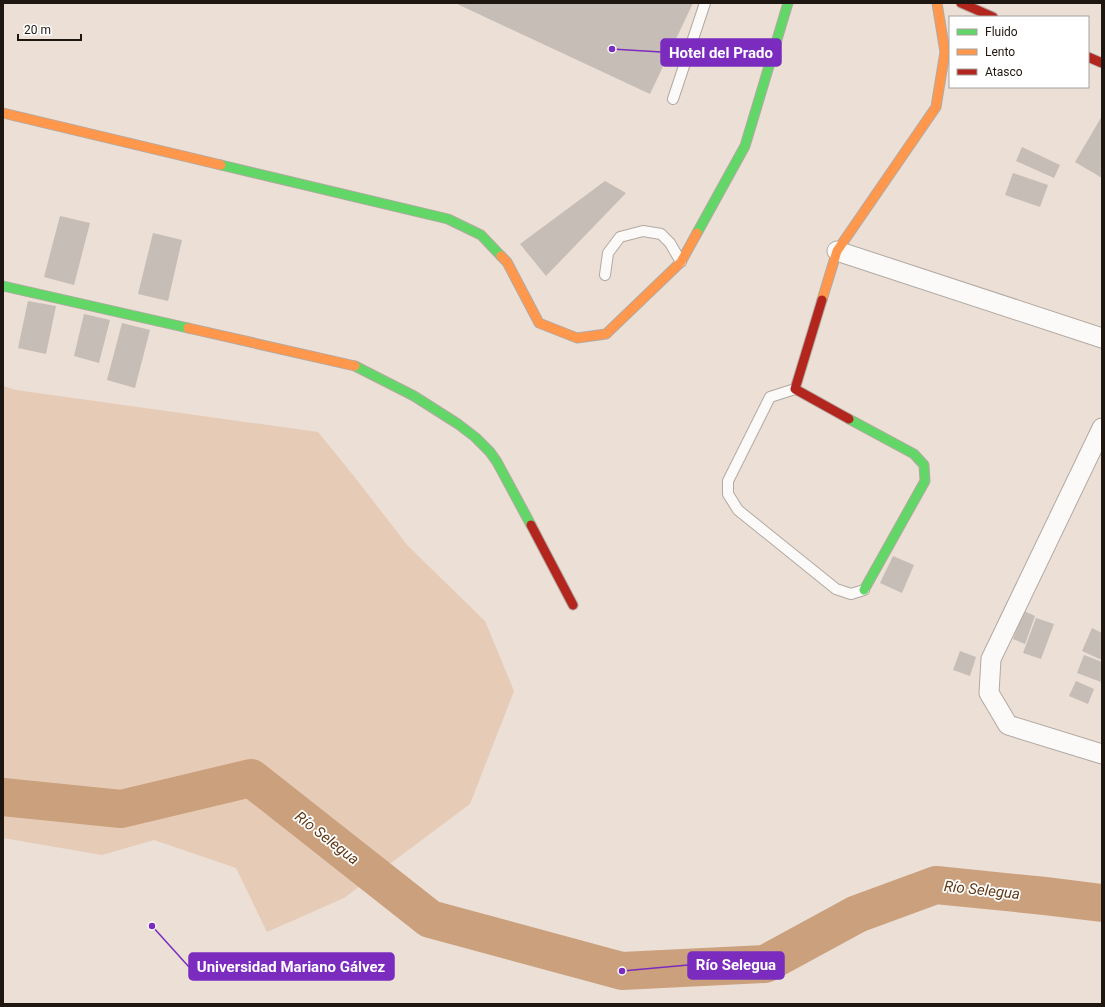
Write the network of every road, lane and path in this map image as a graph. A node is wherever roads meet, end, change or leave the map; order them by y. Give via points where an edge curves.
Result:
1 (705, 3) edge
2 (788, 3) edge
3 (937, 3) edge
4 (961, 3) edge
5 (991, 16) edge
6 (1089, 57) edge
7 (1102, 63) edge
8 (673, 99) dead end
9 (3, 113) edge
10 (837, 251) junction
11 (681, 262) junction
12 (605, 275) dead end
13 (3, 286) edge
14 (1102, 338) edge
15 (795, 389) junction
16 (1102, 428) edge
17 (864, 590) joint
18 (573, 605) dead end
19 (1102, 754) edge

1 - 8 lane
2 - 11 street via 745,146
3 - 10 street via 946,52 936,108
4 - 5 street
6 - 7 street
9 - 11 street via 448,219 481,235 507,262 539,323 577,338 606,334
10 - 14 street
10 - 15 street
11 - 12 lane via 670,243 661,234 643,231 620,237 608,254
13 - 18 street via 354,366 414,396 458,424 490,452
15 - 17 street via 914,454 924,465 925,480
15 - 17 lane via 770,397 728,481 728,494 738,510 836,589 851,594
16 - 19 street via 991,658 989,693 1008,725

